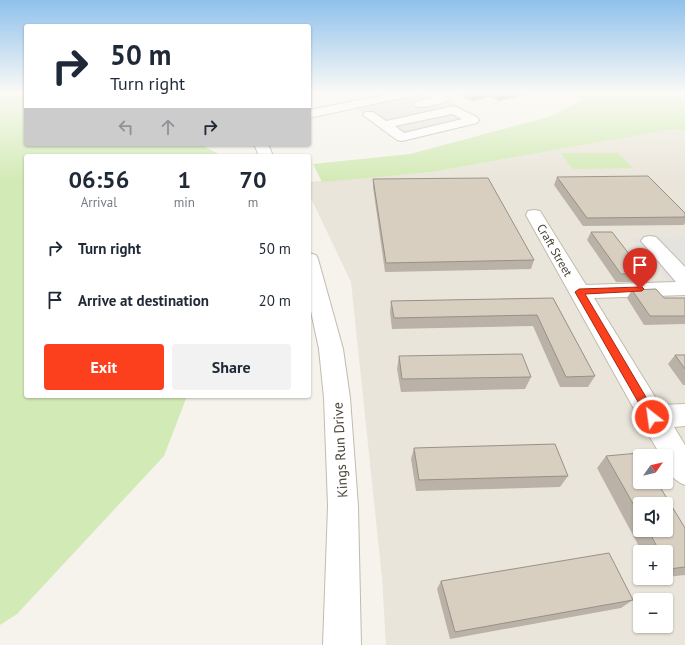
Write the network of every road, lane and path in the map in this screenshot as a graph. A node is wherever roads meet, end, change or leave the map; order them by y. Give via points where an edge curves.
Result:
1 (380, 122) edge
2 (398, 122) edge
3 (464, 122) edge
4 (384, 125) junction
5 (534, 215) dead end
6 (650, 241) dead end
7 (311, 267) edge
8 (685, 279) edge
9 (685, 288) edge
10 (579, 292) junction
11 (685, 415) edge
12 (652, 417) junction
13 (685, 471) edge
14 (342, 645) edge

1 - 4 street
2 - 4 street
3 - 4 street via 402,137
5 - 10 street, Craft Street
6 - 8 street
7 - 14 street, Kings Run Drive via 331,349 337,398 343,506
9 - 10 street
10 - 12 street, Craft Street
11 - 12 street
12 - 13 street, Craft Street

